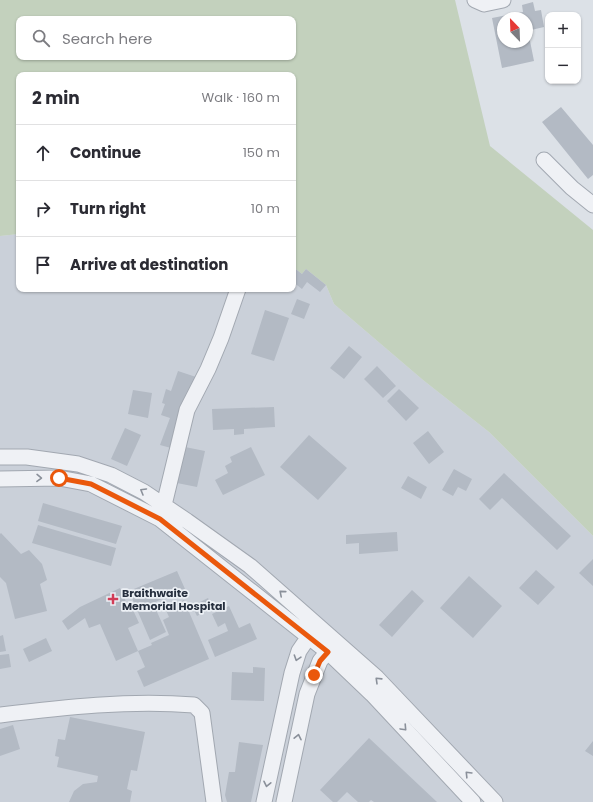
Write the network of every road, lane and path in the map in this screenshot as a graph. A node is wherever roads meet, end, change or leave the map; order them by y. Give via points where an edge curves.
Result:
1 (475, 0) edge
2 (503, 0) edge
3 (544, 160) dead end
4 (593, 205) edge
5 (237, 292) edge
6 (0, 457) edge
7 (0, 478) edge
8 (164, 505) junction
9 (313, 630) junction
10 (332, 647) junction
11 (0, 715) edge
12 (214, 802) edge
13 (264, 802) edge
14 (284, 802) edge
15 (473, 802) edge
16 (495, 802) edge

1 - 2 street via 484,4
3 - 4 street
5 - 8 street via 208,369 187,410
8 -> 6 street via 111,475 78,464 27,457
7 -> 9 street via 59,478 91,484 160,519
9 -> 8 street via 250,566
9 - 10 street
9 -> 13 street via 299,651 292,673
14 -> 10 street via 307,694 320,661
10 -> 15 street via 372,694
16 -> 10 street via 377,678
11 - 12 street via 127,703 194,705 202,713

